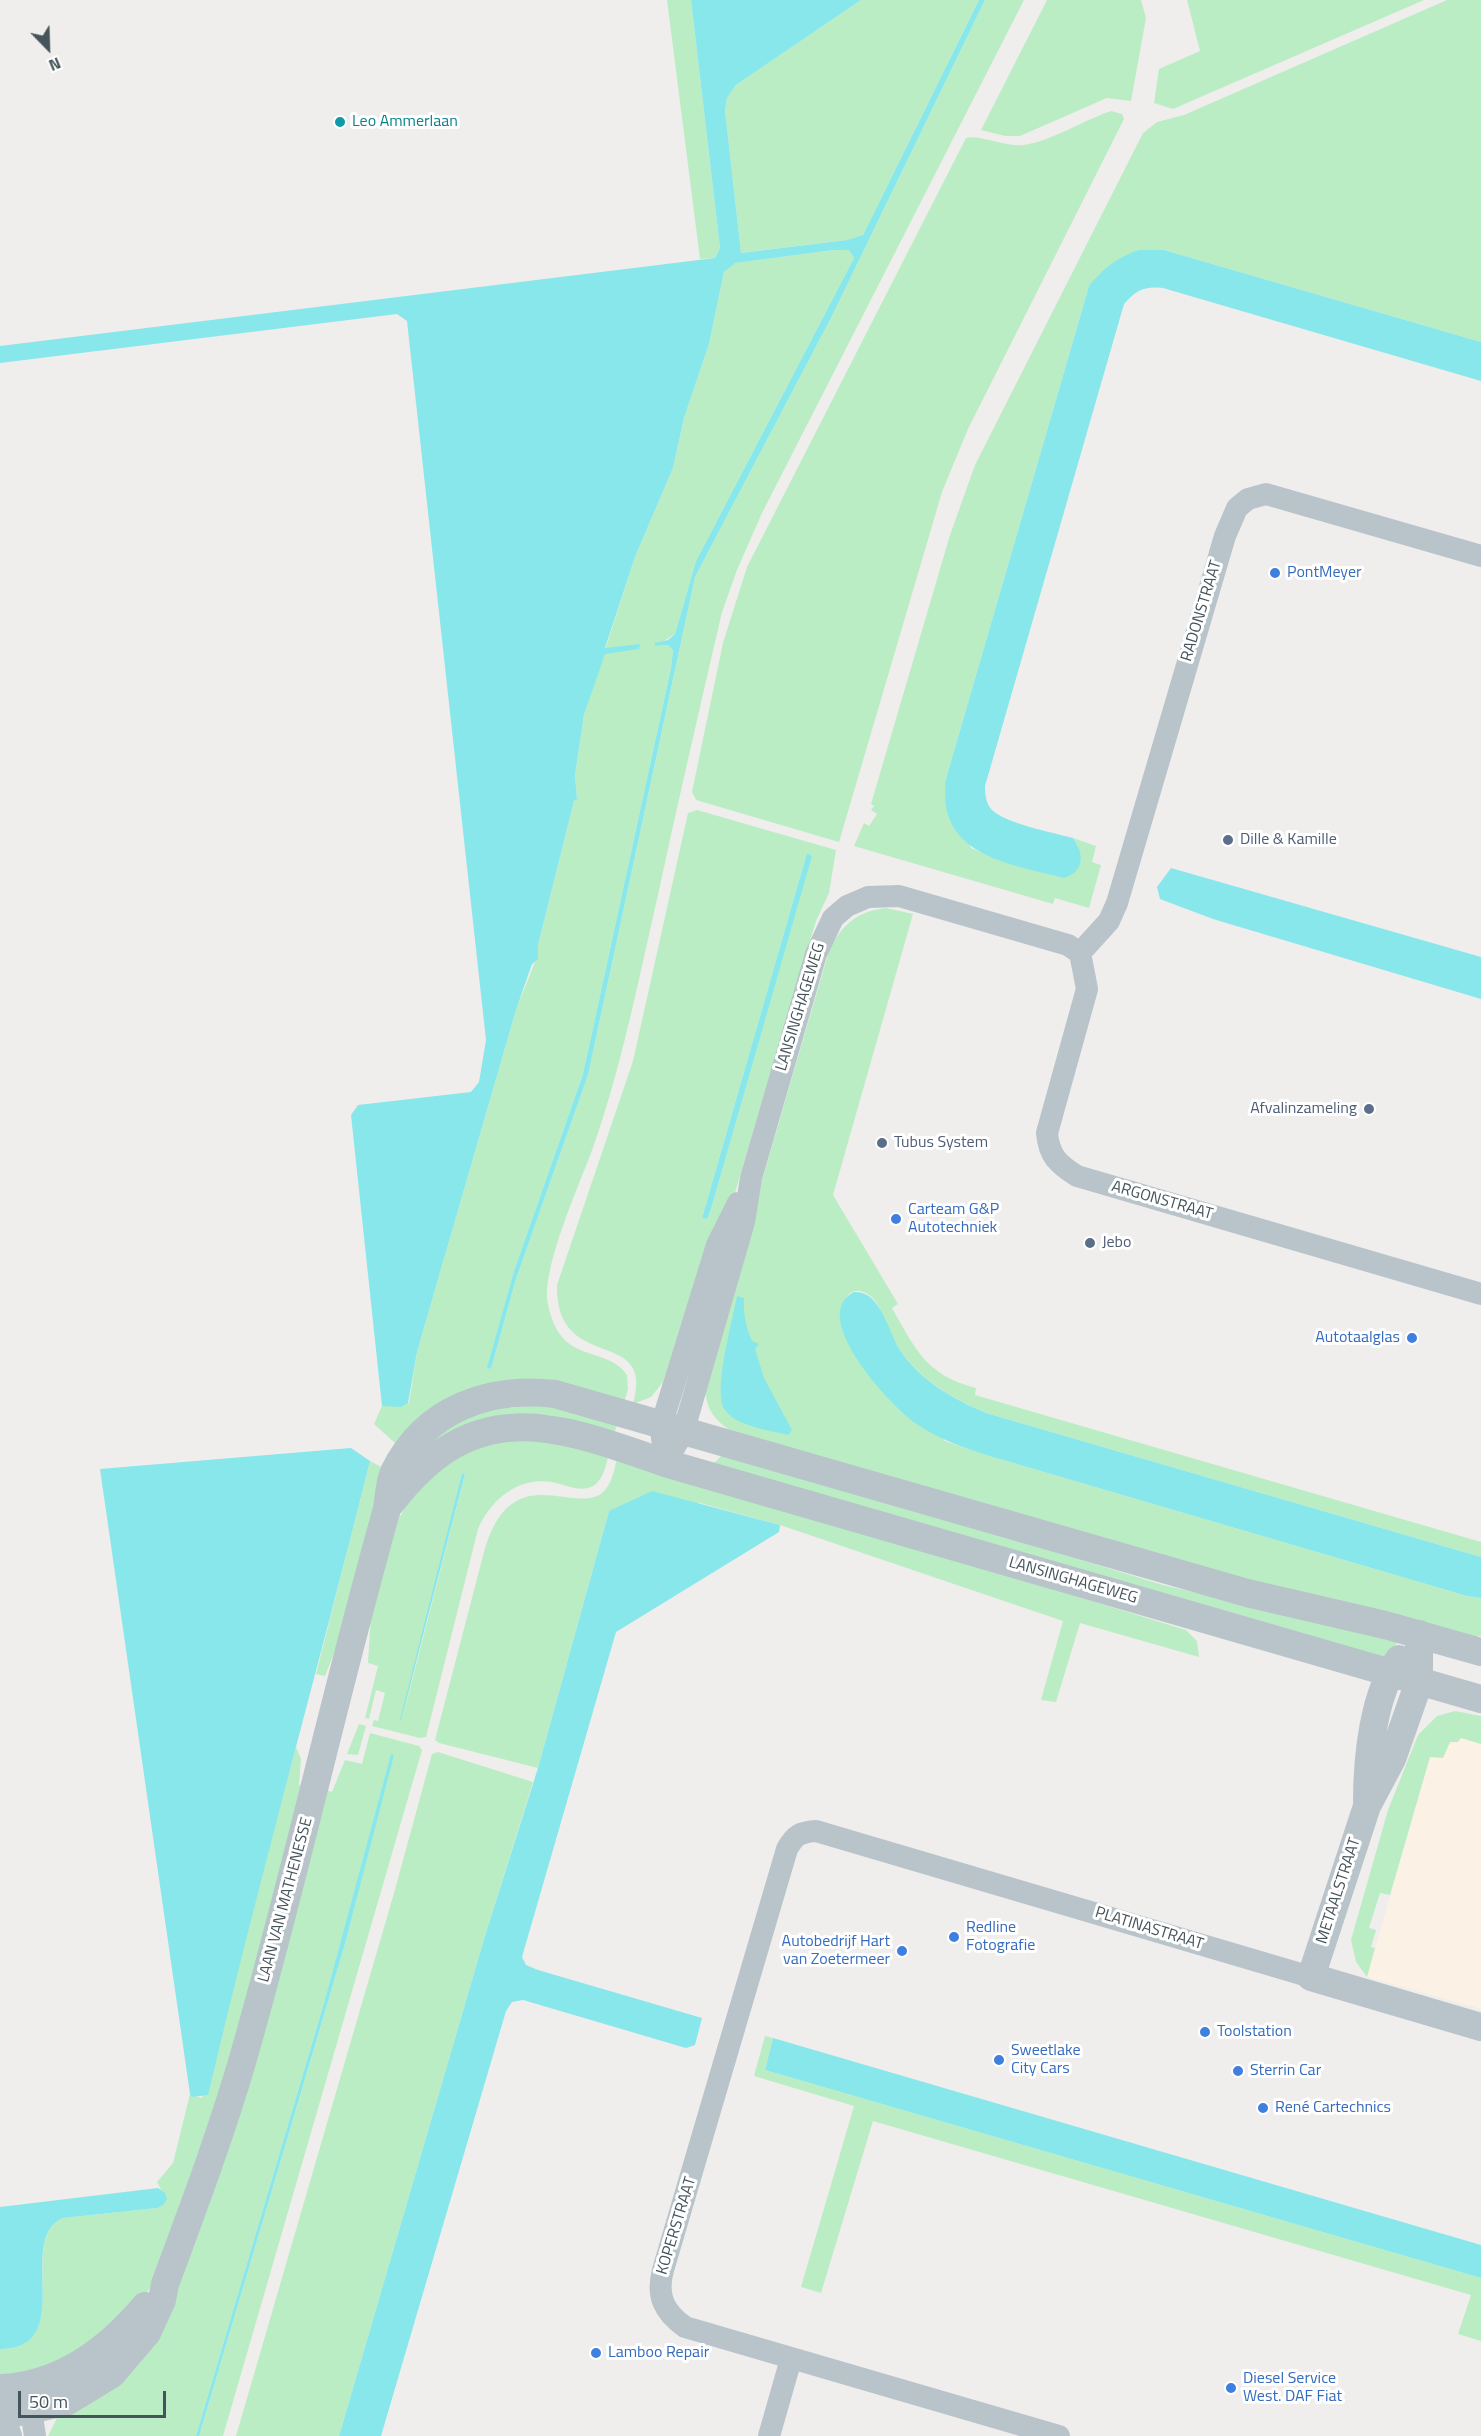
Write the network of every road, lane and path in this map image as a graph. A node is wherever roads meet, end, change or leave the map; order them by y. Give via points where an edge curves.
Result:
1 (1481, 556) edge
2 (1080, 953) junction
3 (1481, 1294) edge
4 (672, 1430) junction
5 (665, 1463) junction
6 (387, 1509) junction
7 (1419, 1634) junction
8 (1481, 1652) edge
9 (1389, 1673) junction
10 (1419, 1682) junction
11 (1481, 1699) edge
12 (1367, 1806) junction
13 (816, 1831) joint
14 (1311, 1977) junction
15 (1481, 2027) edge
16 (165, 2284) junction
17 (791, 2359) junction
18 (6, 2388) edge
19 (5, 2423) edge
20 (33, 2423) edge
21 (769, 2436) edge
22 (1059, 2436) edge

1 - 2 street, RADONSTRAAT via 1266,494 1248,499 1237,508 1196,629 1117,903 1109,921
2 - 3 street, ARGONSTRAAT via 1087,988 1047,1133 1049,1151 1059,1165 1077,1176
2 - 4 street, LANSINGHAGEWEG via 1068,945 899,896 868,897 846,906 825,930 751,1178 717,1245
4 - 5 street, LANSINGHAGEWEG
4 - 6 street, LAAN VAN MATHENESSE via 555,1395 530,1391 482,1399 456,1408 408,1449 393,1474
4 - 7 street via 1247,1593
5 - 6 street, LAAN VAN MATHENESSE via 541,1427 508,1427 472,1435 426,1464
5 - 9 street, LANSINGHAGEWEG
6 - 16 street, LAAN VAN MATHENESSE via 242,2063
7 - 8 street
7 - 9 street, METAALSTRAAT
7 - 10 street, METAALSTRAAT
9 - 10 street, LANSINGHAGEWEG
9 - 12 street, METAALSTRAAT via 1367,1754
10 - 11 street, LANSINGHAGEWEG
10 - 12 street, METAALSTRAAT via 1392,1759
12 - 14 street, METAALSTRAAT
13 - 14 street, PLATINASTRAAT
13 - 17 street, KOPERSTRAAT via 795,1836 787,1850 659,2285 667,2311 685,2327
14 - 15 street, PLATINASTRAAT
16 - 18 street, LAAN VAN MATHENESSE via 101,2352 43,2382
16 - 20 street, LAAN VAN MATHENESSE via 147,2333 112,2374
17 - 21 street
17 - 22 street, KOPERSTRAAT
18 - 19 street
18 - 20 street
19 - 20 street, LAAN VAN MATHENESSE

